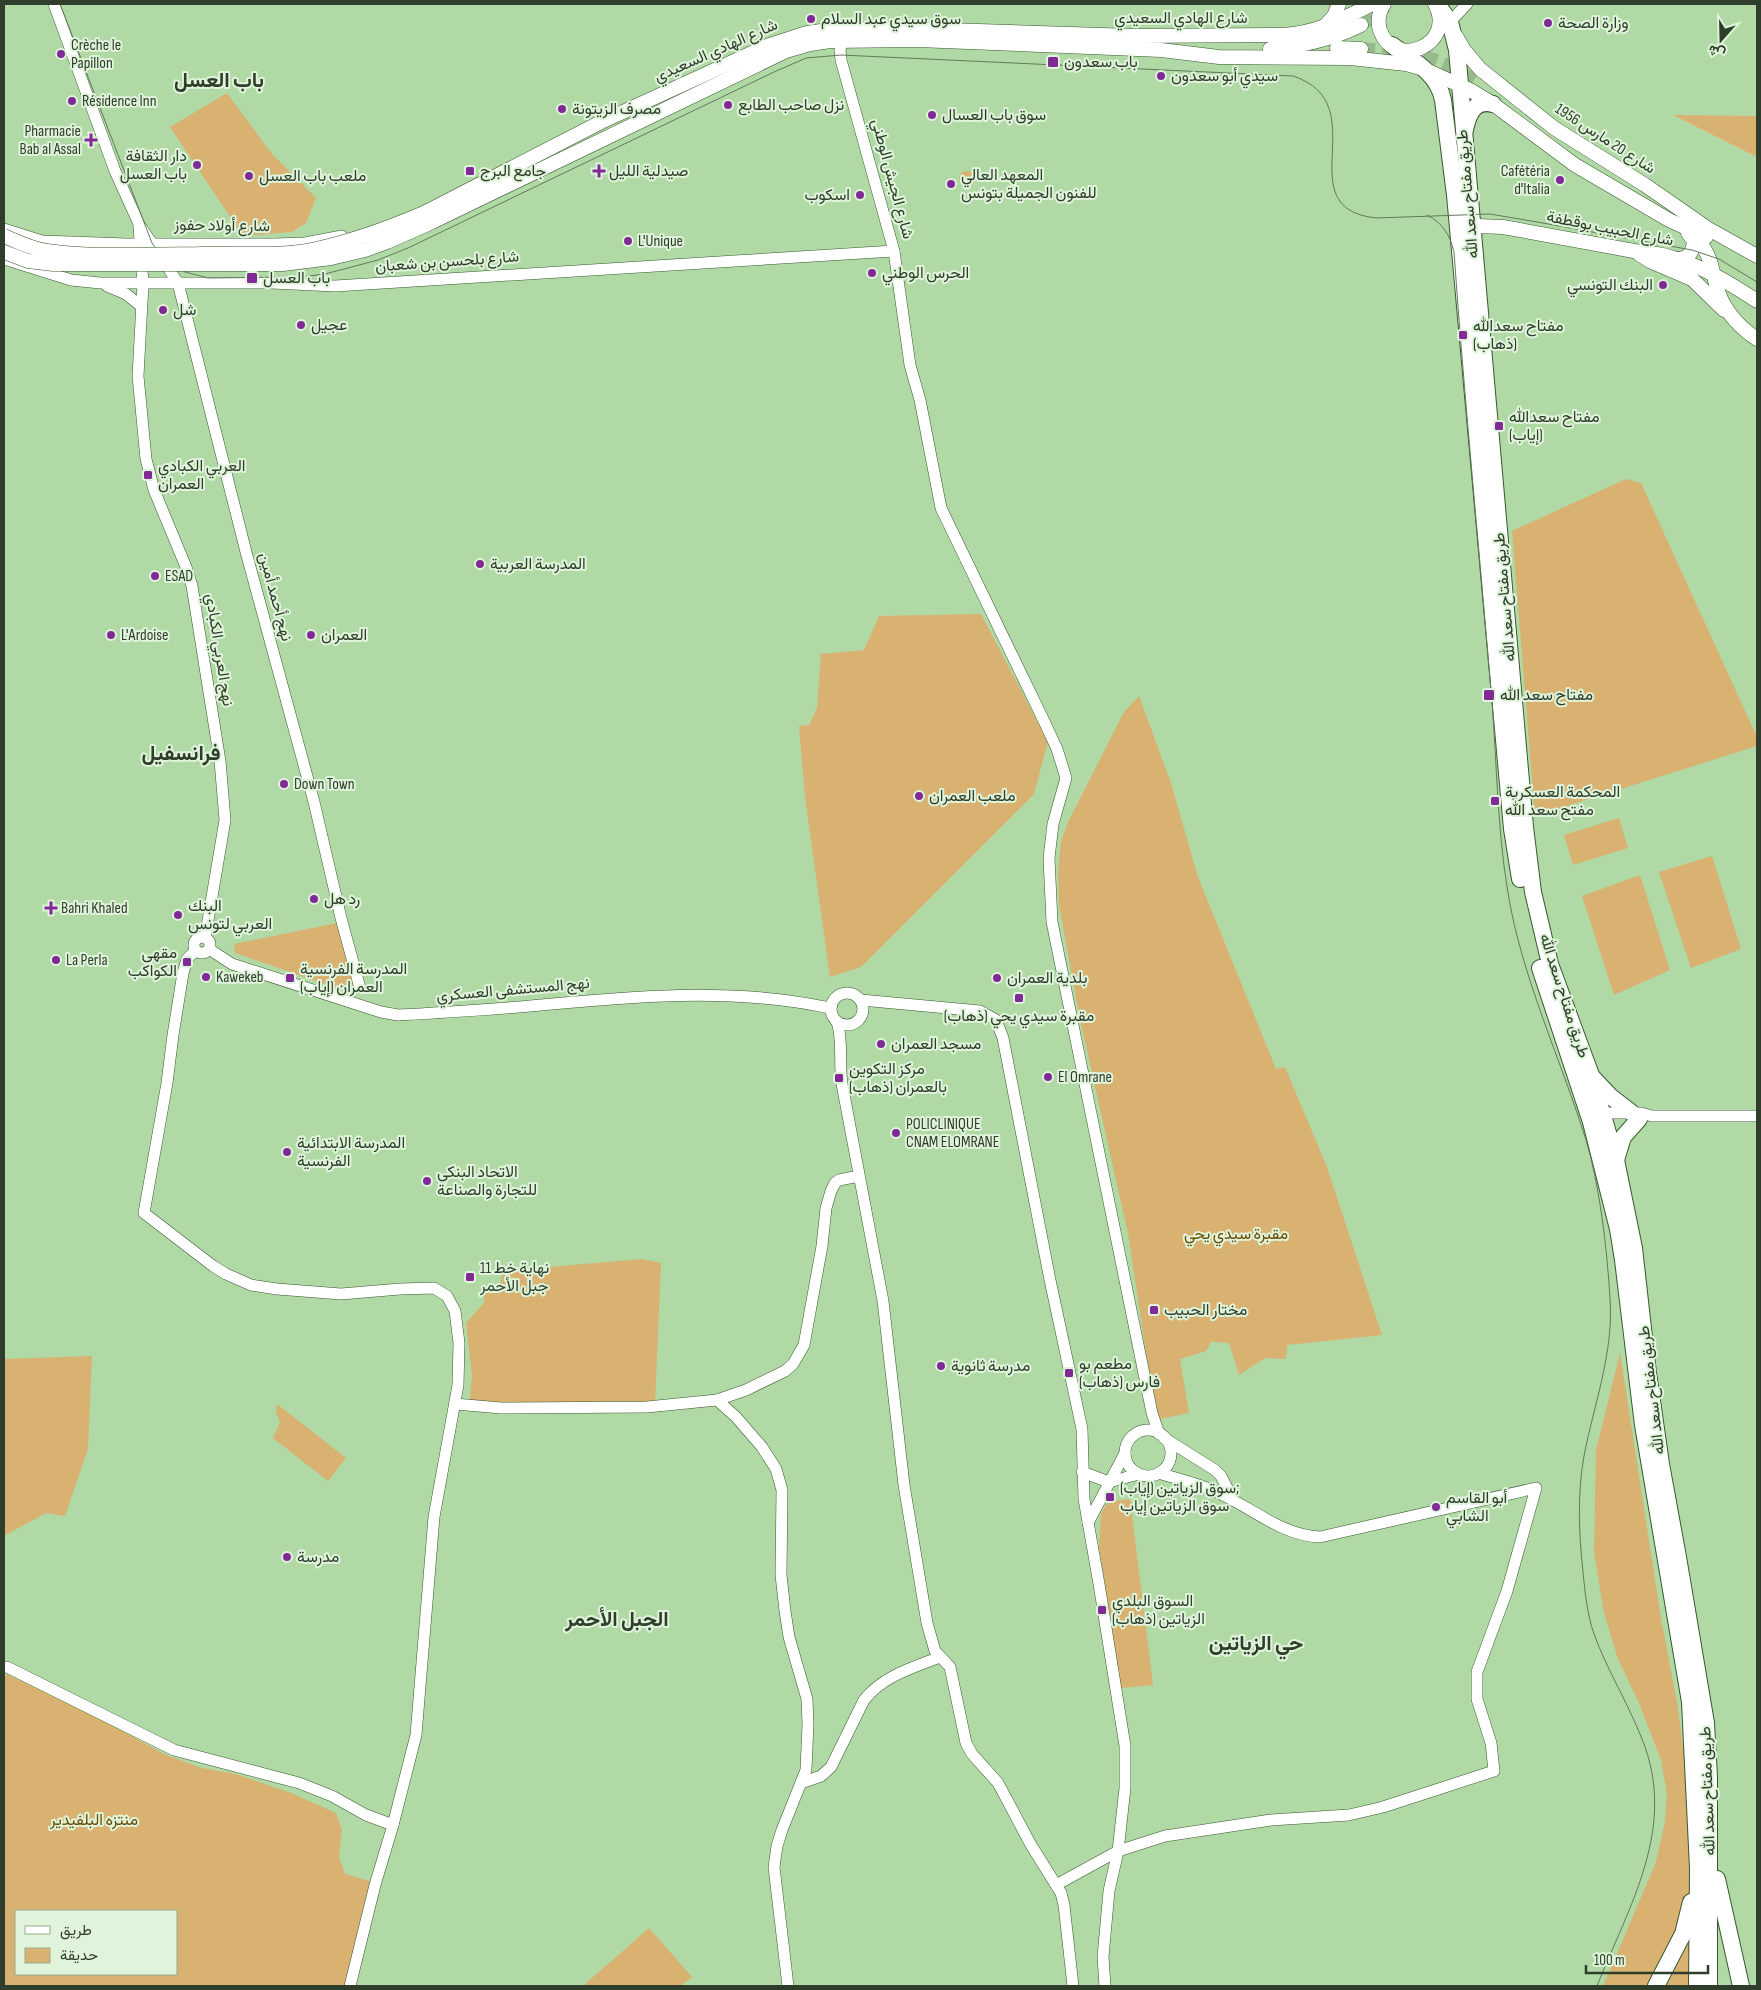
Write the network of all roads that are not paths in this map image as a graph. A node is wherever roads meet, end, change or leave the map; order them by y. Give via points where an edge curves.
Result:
1 (54, 4) edge
2 (1339, 4) edge
3 (1467, 4) edge
4 (1379, 7) edge
5 (1444, 13) edge
6 (1321, 29) junction
7 (846, 35) junction
8 (1132, 36) junction
9 (1270, 49) junction
10 (1361, 49) tunnel mouth
11 (1161, 50) junction
12 (1404, 50) junction
13 (1378, 60) junction
14 (1424, 69) junction
15 (1477, 83) tunnel mouth
16 (1459, 84) junction
17 (1493, 104) junction
18 (1463, 136) junction
19 (437, 206) junction
20 (427, 218) junction
21 (1669, 220) junction
22 (1471, 228) junction
23 (4, 229) edge
24 (1688, 233) junction
25 (4, 236) edge
26 (1706, 237) junction
27 (145, 244) junction
28 (1459, 250) junction
29 (894, 251) junction
30 (1634, 251) junction
31 (4, 252) edge
32 (1757, 256) edge
33 (4, 259) edge
34 (1676, 259) junction
35 (1757, 267) edge
36 (1714, 273) junction
37 (100, 283) junction
38 (178, 283) junction
39 (143, 284) junction
40 (1757, 300) edge
41 (141, 306) junction
42 (1731, 316) junction
43 (1757, 340) edge
44 (205, 938) junction
45 (209, 949) junction
46 (195, 951) junction
47 (360, 988) dead end
48 (861, 1000) junction
49 (830, 1008) junction
50 (837, 1022) junction
51 (1590, 1075) junction
52 (1641, 1116) junction
53 (1757, 1116) edge
54 (1596, 1117) junction
55 (1616, 1160) junction
56 (858, 1176) junction
57 (717, 1400) junction
58 (455, 1404) junction
59 (1152, 1413) junction
60 (1145, 1430) junction
61 (1161, 1435) junction
62 (1125, 1454) junction
63 (1082, 1472) junction
64 (1158, 1473) junction
65 (1139, 1474) junction
66 (1108, 1482) junction
67 (1233, 1500) junction
68 (1088, 1523) junction
69 (940, 1657) junction
70 (7, 1667) dead end
71 (801, 1783) junction
72 (393, 1825) junction
73 (1710, 1850) junction
74 (1118, 1851) junction
75 (1698, 1868) junction
76 (1056, 1885) junction
77 (350, 1986) edge
78 (788, 1986) edge
79 (1073, 1986) edge
80 (1105, 1986) edge
81 (1656, 1986) edge
82 (1697, 1986) edge
83 (1709, 1986) edge
84 (1741, 1986) edge

1 - 27 street, نهج أحمد أمين
2 - 6 main road via 1330,21
3 - 5 street
4 - 6 main road, شارع الهادي السعيدي
4 - 12 main road via 1381,33
5 - 12 main road via 1426,46
5 - 16 highway, طريق مفتاح سعد الله via 1457,50
5 - 32 main road, شارع 20 مارس 1956 via 1464,50 1480,70 1554,128 1707,228
6 - 8 main road, شارع الهادي السعيدي via 1283,34
7 - 8 main road, شارع الهادي السعيدي via 915,29
7 - 11 main road, شارع الهادي السعيدي
7 - 19 main road, شارع الهادي السعيدي via 807,32 767,46 601,122
7 - 20 main road, شارع الهادي السعيدي via 786,51
7 - 29 street, شارع الجيش الوطني via 840,60
8 - 9 main road via 1182,40 1301,40 1324,36 1359,23 1344,34 1325,40
9 - 10 main road
9 - 11 main road
11 - 13 main road, شارع الهادي السعيدي via 1219,57
12 - 13 main road, شارع الهادي السعيدي
12 - 14 highway, طريق مفتاح سعد الله
13 - 14 main road, شارع الهادي السعيدي
14 - 16 main road, شارع 20 مارس 1956
14 - 28 highway, طريق مفتاح سعد الله via 1436,81 1442,94 1456,195
15 - 26 main road, شارع 20 مارس 1956 via 1569,151
16 - 17 main road, شارع 20 مارس 1956
16 - 18 highway, طريق مفتاح سعد الله
17 - 18 highway via 1482,103 1473,109
17 - 21 main road, شارع 20 مارس 1956 via 1575,165
18 - 22 highway, طريق مفتاح سعد الله
19 - 20 main road, شارع الهادي السعيدي
19 - 27 street, شارع أولاد حفوز via 385,225 305,243
20 - 25 main road, شارع أولاد حفوز, bridge via 314,249 272,253 96,254 46,251
20 - 31 main road, bridge via 387,242 356,252 283,264 53,264 28,261
21 - 24 main road
21 - 26 main road, شارع 20 مارس 1956
22 - 28 main road
22 - 30 main road, شارع الحبيب بوقطفة via 1503,227
22 - 51 highway, طريق مفتاح سعد الله via 1524,827 1533,892 1550,964
23 - 27 street, شارع أولاد حفوز via 42,241
24 - 34 main road via 1694,241 1691,252 1685,258
24 - 36 main road via 1705,247
26 - 35 main road, شارع 20 مارس 1956
27 - 38 street, نهج أحمد أمين
27 - 39 street, نهج العربي الكبادي
28 - 54 highway, طريق مفتاح سعد الله via 1512,829 1539,964
29 - 38 street, شارع بلحسن بن شعبان via 336,286
29 - 59 street, شارع الجيش الوطني via 910,365 941,508 1057,749 1066,778 1053,824 1048,858 1052,922
30 - 34 main road, شارع الحبيب بوقطفة
30 - 42 main road via 1692,279
33 - 37 street, شارع بلحسن بن شعبان via 70,280
34 - 36 main road, شارع الحبيب بوقطفة
36 - 40 main road, شارع الحبيب بوقطفة
36 - 42 main road via 1721,299
37 - 39 street, شارع بلحسن بن شعبان
37 - 41 street via 126,294
38 - 39 street, شارع بلحسن بن شعبان
38 - 47 street, نهج أحمد أمين
39 - 41 street, نهج العربي الكبادي
41 - 44 street, نهج العربي الكبادي via 138,376 146,459 154,490 192,586 220,761 224,820
42 - 43 main road
44 - 45 street via 210,943
44 - 46 street via 195,940
45 - 46 street via 202,954
45 - 49 street, نهج المستشفى العسكري via 232,964 382,1012 398,1014 653,995 774,999
46 - 58 street via 187,959 183,973 144,1213 213,1266 252,1285 341,1294 400,1289 439,1290 456,1311 459,1366
48 - 49 street via 853,993 842,993 833,1000
48 - 50 street via 863,1012 856,1023
48 - 63 street via 980,1010 996,1020 1000,1028 1082,1429
49 - 50 street
50 - 56 street via 841,1033 842,1084
51 - 52 highway via 1610,1096
51 - 54 highway, طريق مفتاح سعد الله
52 - 53 street
52 - 54 street
52 - 55 highway via 1623,1137
54 - 55 highway, طريق مفتاح سعد الله
54 - 75 highway, طريق مفتاح سعد الله via 1622,1252 1643,1425 1690,1702
55 - 73 highway, طريق مفتاح سعد الله via 1634,1248 1661,1464 1706,1723
56 - 57 street via 839,1180 830,1191 804,1345 798,1356 789,1368 776,1376
56 - 69 street via 883,1301 904,1485 927,1623
57 - 58 street via 648,1407 501,1408
57 - 71 street via 762,1447 776,1469 782,1490 781,1575 785,1610 789,1637 808,1699 808,1753
58 - 72 street via 434,1517 416,1735
59 - 60 street
59 - 61 street, شارع الجيش الوطني
60 - 61 street
60 - 62 street via 1130,1439
61 - 64 street via 1168,1442 1170,1455 1165,1468
61 - 67 street via 1215,1470
62 - 65 street via 1130,1467
62 - 66 street
63 - 66 street
63 - 68 street
64 - 65 street via 1149,1476
64 - 67 street via 1214,1490
65 - 66 street
66 - 68 street
67 - 74 street via 1277,1526 1300,1535 1320,1537 1536,1488 1506,1591 1477,1672 1477,1699 1491,1743 1494,1771 1383,1808 1349,1815 1314,1816 1166,1836
68 - 74 street via 1124,1746 1125,1788
69 - 71 street via 897,1674 872,1691 864,1700 831,1767 821,1776
69 - 76 street via 950,1667 966,1743 998,1783
70 - 72 street via 174,1750 299,1783
71 - 78 street via 779,1838 774,1867
72 - 77 street
73 - 83 highway, طريق مفتاح سعد الله
73 - 84 highway
74 - 76 street
74 - 80 street via 1106,1918
75 - 81 highway via 1683,1934
75 - 82 highway, طريق مفتاح سعد الله
76 - 79 street via 1064,1905

